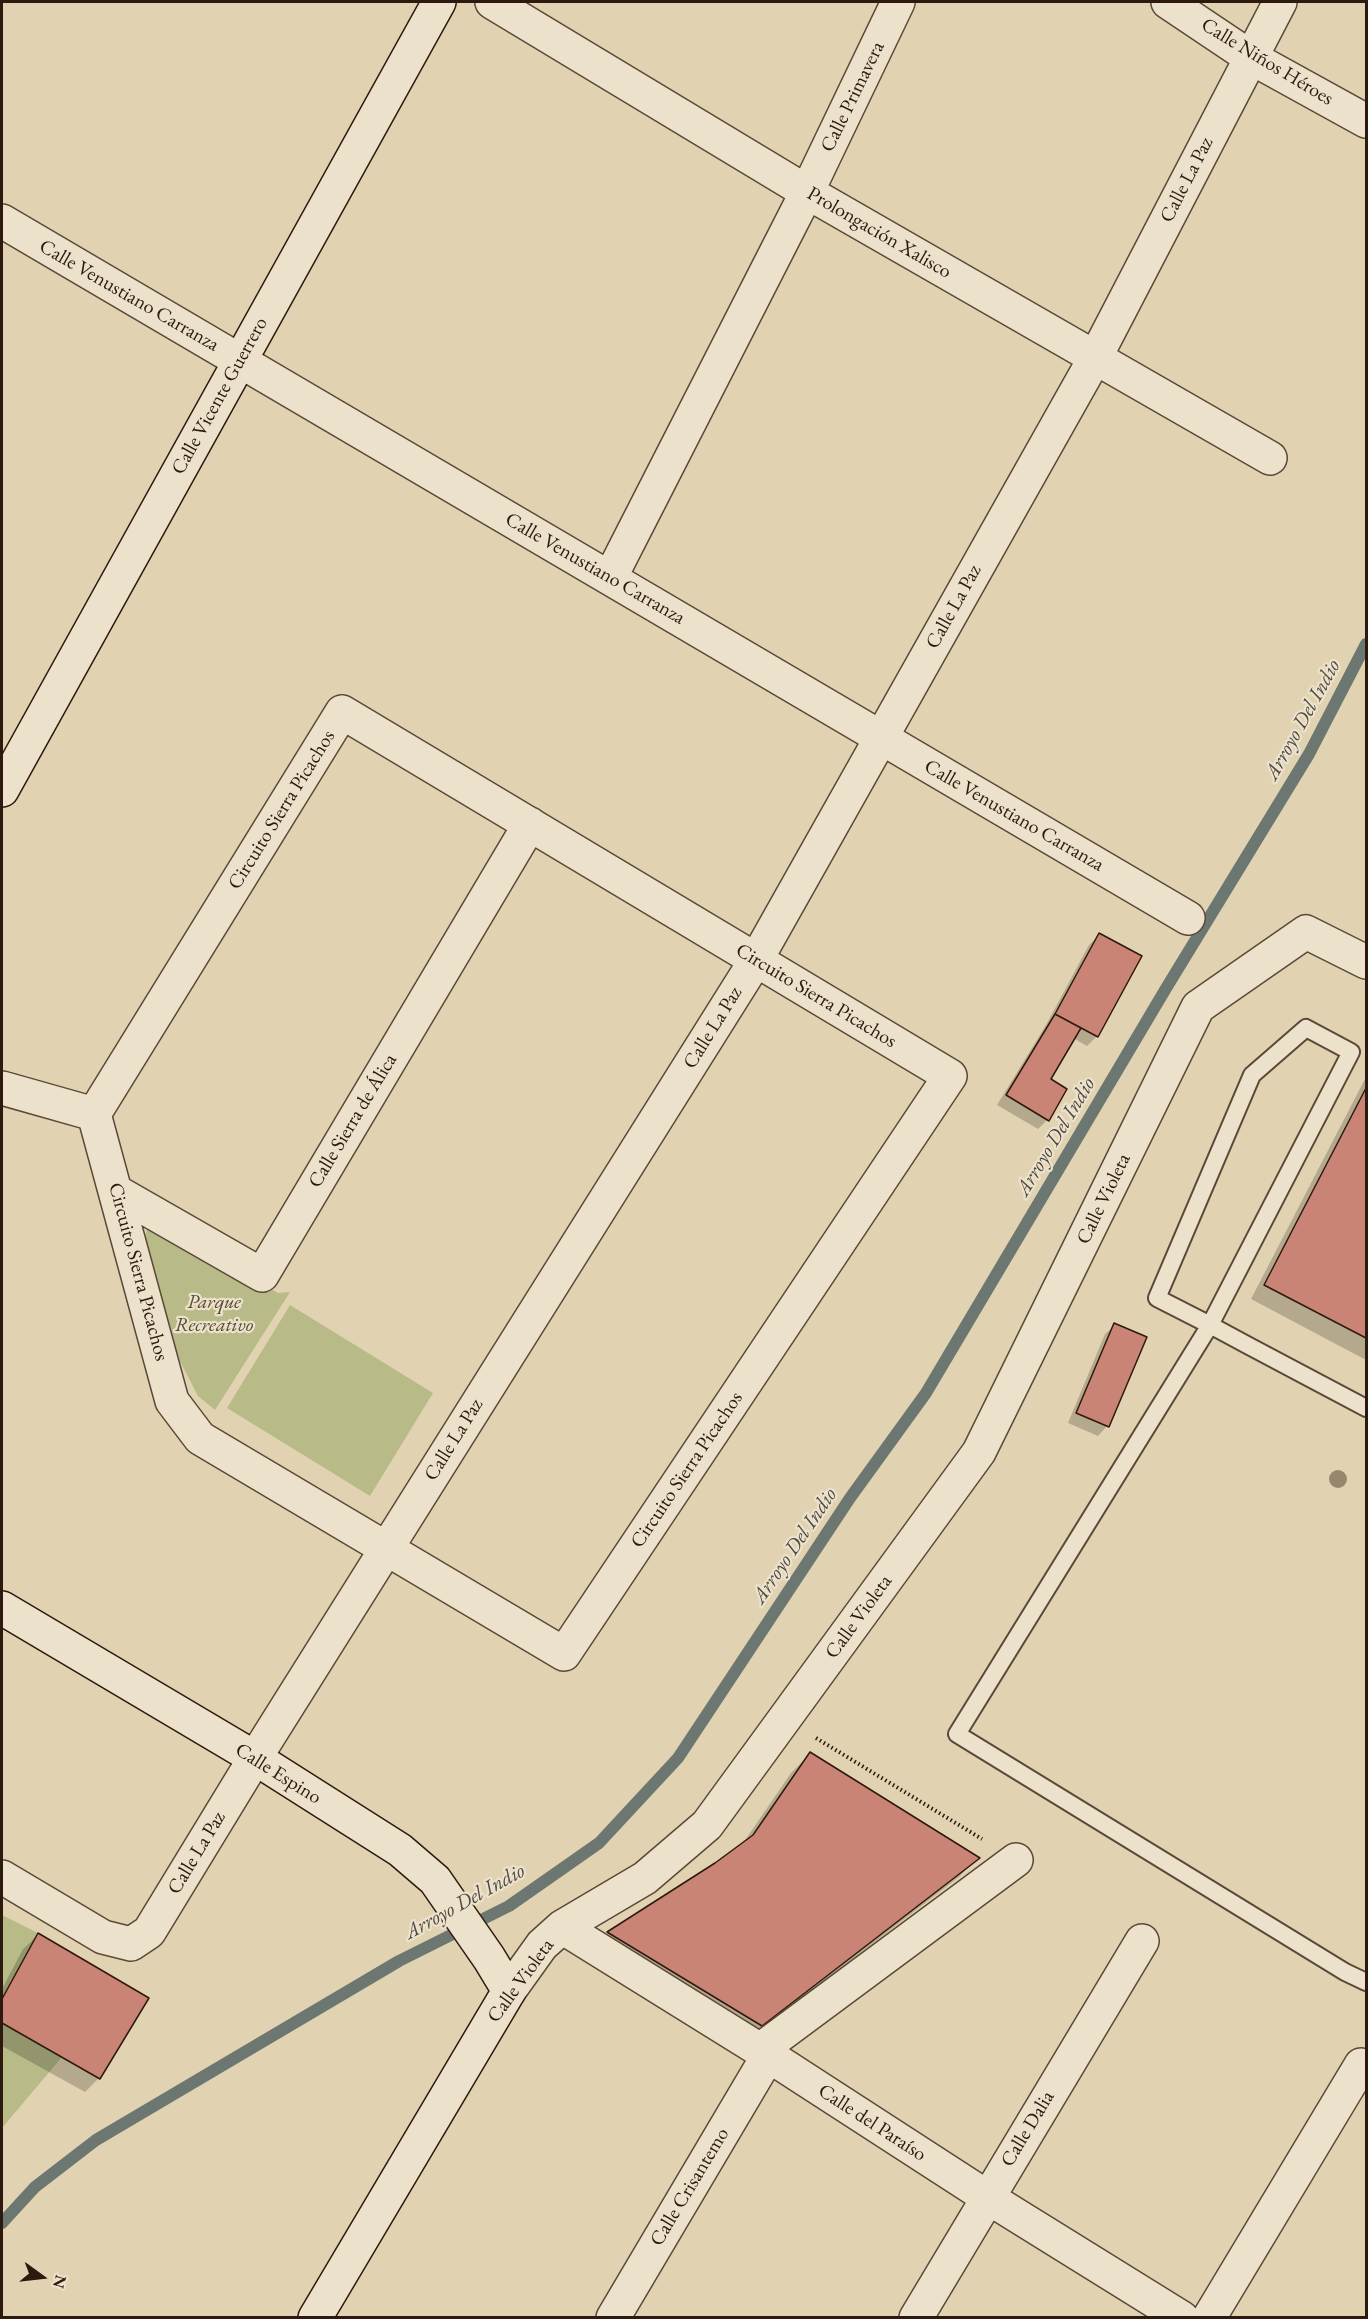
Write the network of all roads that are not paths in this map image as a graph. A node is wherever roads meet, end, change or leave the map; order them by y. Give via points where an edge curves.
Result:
1 (439, 2) edge
2 (492, 2) edge
3 (898, 2) edge
4 (1168, 2) edge
5 (1280, 2) edge
6 (1250, 57) junction
7 (1366, 121) edge
8 (807, 192) junction
9 (2, 222) edge
10 (1095, 358) junction
11 (240, 360) junction
12 (1270, 458) dead end
13 (610, 578) junction
14 (881, 737) junction
15 (2, 790) edge
16 (530, 824) junction
17 (1188, 918) dead end
18 (756, 960) junction
19 (1366, 962) edge
20 (2, 1088) edge
21 (94, 1114) junction
22 (117, 1192) junction
23 (1210, 1325) junction
24 (1366, 1408) edge
25 (385, 1549) junction
26 (2, 1608) edge
27 (255, 1758) junction
28 (1016, 1860) road end
29 (2, 1877) edge
30 (562, 1927) junction
31 (1142, 1941) dead end
32 (1366, 1982) edge
33 (509, 1991) junction
34 (764, 2053) junction
35 (1361, 2065) dead end
36 (987, 2197) junction
37 (315, 2318) edge
38 (613, 2318) edge
39 (916, 2318) edge
40 (1182, 2318) edge
41 (1209, 2318) edge

1 - 11 street, Calle Vicente Guerrero
2 - 8 street, Prolongación Xalisco
3 - 8 street, Calle Primavera
4 - 6 street, Calle Niños Héroes
5 - 6 street, Calle La Paz
6 - 7 street, Calle Niños Héroes
6 - 10 street, Calle La Paz
8 - 10 street, Prolongación Xalisco
8 - 13 street, Calle Primavera
9 - 11 street, Calle Venustiano Carranza
10 - 12 street, Prolongación Xalisco
10 - 14 street, Calle La Paz
11 - 13 street, Calle Venustiano Carranza
11 - 15 street, Calle Vicente Guerrero
13 - 14 street, Calle Venustiano Carranza
14 - 17 street, Calle Venustiano Carranza
14 - 18 street, Calle La Paz
16 - 18 street, Circuito Sierra Picachos
16 - 21 street, Circuito Sierra Picachos via 342,712
16 - 22 street, Calle Sierra de Álica via 262,1275
18 - 25 street, Calle La Paz
18 - 25 street, Circuito Sierra Picachos via 950,1076 564,1654
19 - 30 street, Calle Violeta via 1306,932 1198,1007 979,1452 707,1825 645,1878
20 - 21 street
21 - 22 street, Circuito Sierra Picachos
22 - 25 street, Circuito Sierra Picachos via 172,1401 200,1438
23 - 23 lane via 1351,1052 1306,1028 1252,1075 1157,1298
23 - 24 lane
23 - 32 lane via 957,1734
25 - 27 street, Calle La Paz
26 - 27 street, Calle Espino
27 - 29 street, Calle La Paz via 149,1932 130,1944 104,1937
27 - 33 street, Calle Espino via 400,1850 435,1880
28 - 34 street
30 - 33 street, Calle Violeta via 542,1945
30 - 34 street, Calle del Paraíso
31 - 36 street, Calle Dalia
33 - 37 street, Calle Violeta
34 - 36 street, Calle del Paraíso
34 - 38 street, Calle Crisantemo
35 - 41 street
36 - 39 street, Calle Dalia
36 - 40 street, Calle del Paraíso

